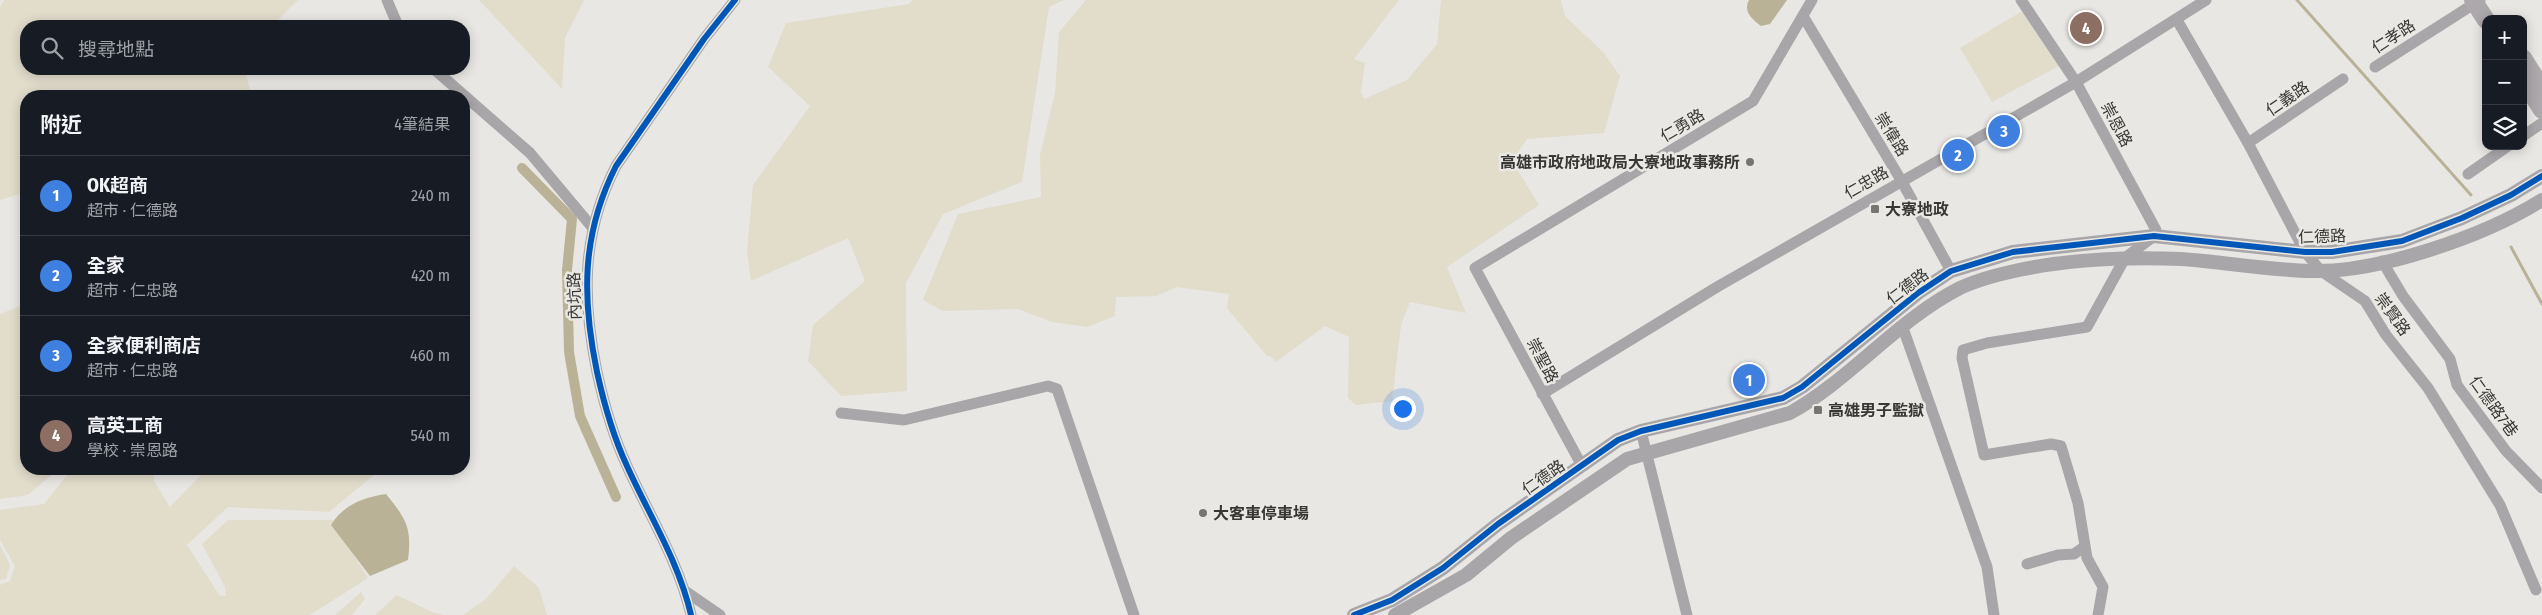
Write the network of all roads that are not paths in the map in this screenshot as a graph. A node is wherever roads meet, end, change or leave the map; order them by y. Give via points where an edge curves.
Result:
1 (387, 0) edge
2 (735, 0) edge
3 (1812, 0) edge
4 (2021, 0) edge
5 (2206, 0) edge
6 (2479, 1) edge
7 (2484, 15) edge
8 (2494, 15) edge
9 (1803, 16) junction
10 (395, 20) edge
11 (2177, 20) junction
12 (2524, 60) edge
13 (2375, 67) dead end
14 (441, 75) edge
15 (2344, 79) dead end
16 (2076, 82) junction
17 (2527, 86) edge
18 (2542, 88) edge
19 (458, 90) edge
20 (470, 100) edge
21 (2542, 110) edge
22 (2542, 123) edge
23 (2527, 133) edge
24 (2248, 143) junction
25 (2502, 150) edge
26 (2468, 174) dead end
27 (2542, 176) edge
28 (1901, 180) junction
29 (2542, 200) edge
30 (592, 226) junction
31 (2154, 236) junction
32 (2305, 252) junction
33 (2125, 258) junction
34 (2382, 261) junction
35 (1475, 268) joint
36 (1951, 271) junction
37 (2321, 271) junction
38 (1903, 328) junction
39 (1542, 394) junction
40 (841, 414) dead end
41 (1641, 431) junction
42 (1646, 452) junction
43 (1582, 466) junction
44 (2542, 488) edge
45 (2084, 547) junction
46 (2027, 564) dead end
47 (2536, 590) dead end
48 (685, 592) junction
49 (691, 615) edge
50 (720, 615) edge
51 (1134, 615) edge
52 (1354, 615) edge
53 (1395, 615) edge
54 (1687, 615) edge
55 (1994, 615) edge
56 (2098, 615) edge

1 - 10 street
2 - 30 street, 內坑路 via 616,166
3 - 9 street, 仁勇路
4 - 16 street, 崇恩路
5 - 11 street, 仁忠路
6 - 7 main road
6 - 8 main road
6 - 13 street, 仁孝路
9 - 28 street, 崇偉路
9 - 35 street, 仁勇路 via 1753,101
11 - 16 street, 仁忠路
11 - 24 street, 崇賢路
12 - 18 main road
14 - 19 street
15 - 24 street, 仁義路
16 - 28 street, 仁忠路
16 - 31 street, 崇恩路 via 2156,230
17 - 21 main road
20 - 30 street via 530,153
22 - 23 street
24 - 32 street, 崇賢路
25 - 26 street
27 - 32 street, 仁德路 via 2512,195 2402,241 2332,252
28 - 36 street, 崇偉路
28 - 39 street, 仁忠路
29 - 34 street, 仁德路 via 2507,220 2472,234 2405,257
30 - 48 street, 內坑路 via 586,294 600,386 617,445
31 - 32 street, 仁德路
31 - 33 street
31 - 36 street, 仁德路 via 2013,252
32 - 37 street, 崇賢路
33 - 37 street, 仁德路 via 2182,259
33 - 38 street, 仁德路 via 2018,270 1961,287
33 - 45 street via 2087,327 1987,343 1963,350 1962,358 1984,455 2051,444 2061,446 2078,504
34 - 37 street, 仁德路
34 - 44 street, 仁德路7巷 via 2450,359 2457,385 2506,451
35 - 39 street, 崇聖路
36 - 41 street, 仁德路 via 1918,293 1802,387 1783,398
37 - 47 street, 崇賢路 via 2365,301 2386,335 2428,388 2500,505
38 - 42 street, 仁德路 via 1812,400 1790,413
38 - 55 street via 1987,567
39 - 43 street, 崇聖路
40 - 51 street via 904,420 1048,386 1057,389
41 - 42 street
41 - 43 street, 仁德路 via 1618,440
42 - 53 street, 仁德路 via 1627,459 1511,538 1466,575
42 - 54 street
43 - 52 street, 仁德路 via 1498,524 1444,568 1392,600
45 - 46 street via 2074,554
45 - 56 street via 2103,587
48 - 49 street, 內坑路
48 - 50 street

